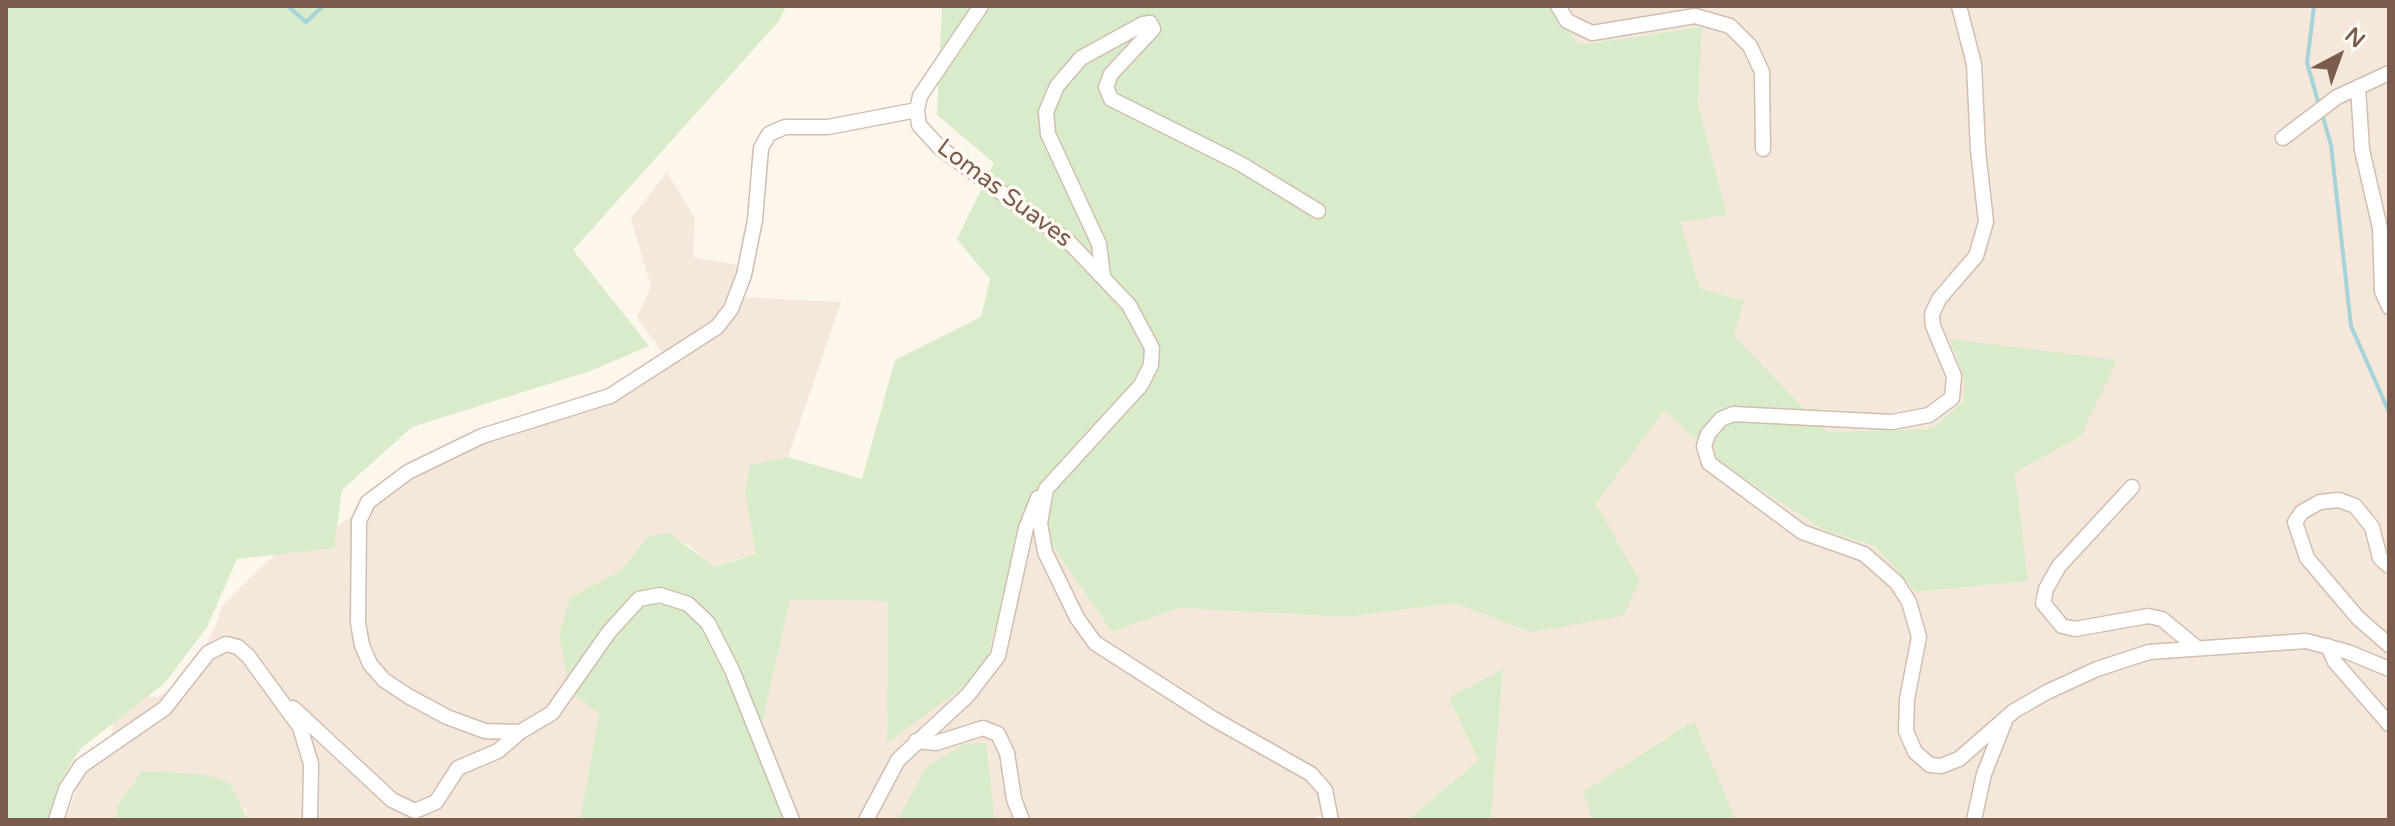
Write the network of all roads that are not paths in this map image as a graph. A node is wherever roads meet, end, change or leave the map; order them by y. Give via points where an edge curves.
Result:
1 (981, 6) edge
2 (1558, 6) edge
3 (1959, 6) edge
4 (2389, 73) edge
5 (2358, 87) junction
6 (917, 110) junction
7 (2283, 138) dead end
8 (1763, 149) dead end
9 (1318, 211) dead end
10 (1103, 276) junction
11 (2389, 307) edge
12 (2132, 487) dead end
13 (1046, 489) junction
14 (2389, 566) edge
15 (2389, 645) edge
16 (2328, 646) junction
17 (2197, 648) junction
18 (2389, 669) edge
19 (283, 701) junction
20 (2007, 717) junction
21 (2389, 724) edge
22 (520, 732) junction
23 (916, 741) junction
24 (56, 820) edge
25 (310, 820) edge
26 (792, 820) edge
27 (866, 820) edge
28 (1022, 820) edge
29 (1331, 820) edge
30 (1974, 820) edge

1 - 6 street via 924,90
2 - 8 street via 1571,25 1592,33 1687,16 1730,26 1750,46 1762,72
3 - 20 street via 1974,64 1986,222 1976,256 1932,314 1954,376 1952,398 1937,411 1906,421 1733,414 1711,428 1704,453 1712,467 1802,532 1864,554 1897,583 1918,629 1905,721 1920,758 1935,766 1953,762
4 - 5 street
5 - 7 street
5 - 11 street via 2362,150 2380,228 2382,291
6 - 10 street, Lomas Suaves via 919,125 940,148 1041,218
6 - 22 street via 828,127 785,127 769,134 761,148 744,275 731,309 709,334 610,396 507,427 432,459 397,478 364,508 358,623 370,664 395,689 447,717 485,731
9 - 10 street via 1205,144 1111,99 1106,87 1111,74 1153,29 1150,23 1143,24 1081,58 1057,86 1046,112 1048,134 1099,244
10 - 13 street, Lomas Suaves via 1144,328 1152,348 1151,365 1134,393
12 - 17 street via 2059,566 2043,603 2062,626 2075,629 2148,616 2162,619
13 - 23 street via 1029,518 998,656 968,695
13 - 29 street via 1040,523 1045,552 1088,635 1116,659 1311,774 1325,790
14 - 15 street via 2380,558 2372,527 2355,506 2339,500 2320,502 2295,522 2307,558 2358,618
16 - 17 street via 2287,640
16 - 18 street
16 - 21 street via 2341,670
17 - 20 street via 2149,652 2110,664
19 - 22 street via 410,811 431,806 458,768 498,751
19 - 24 street via 244,651 226,644 208,653 165,708 81,766
19 - 25 street via 309,751
20 - 30 street via 1987,765
22 - 26 street via 558,706 609,632 639,599 654,594 679,600 712,629 749,705
23 - 27 street via 898,760
23 - 28 street via 936,743 983,728 998,734

